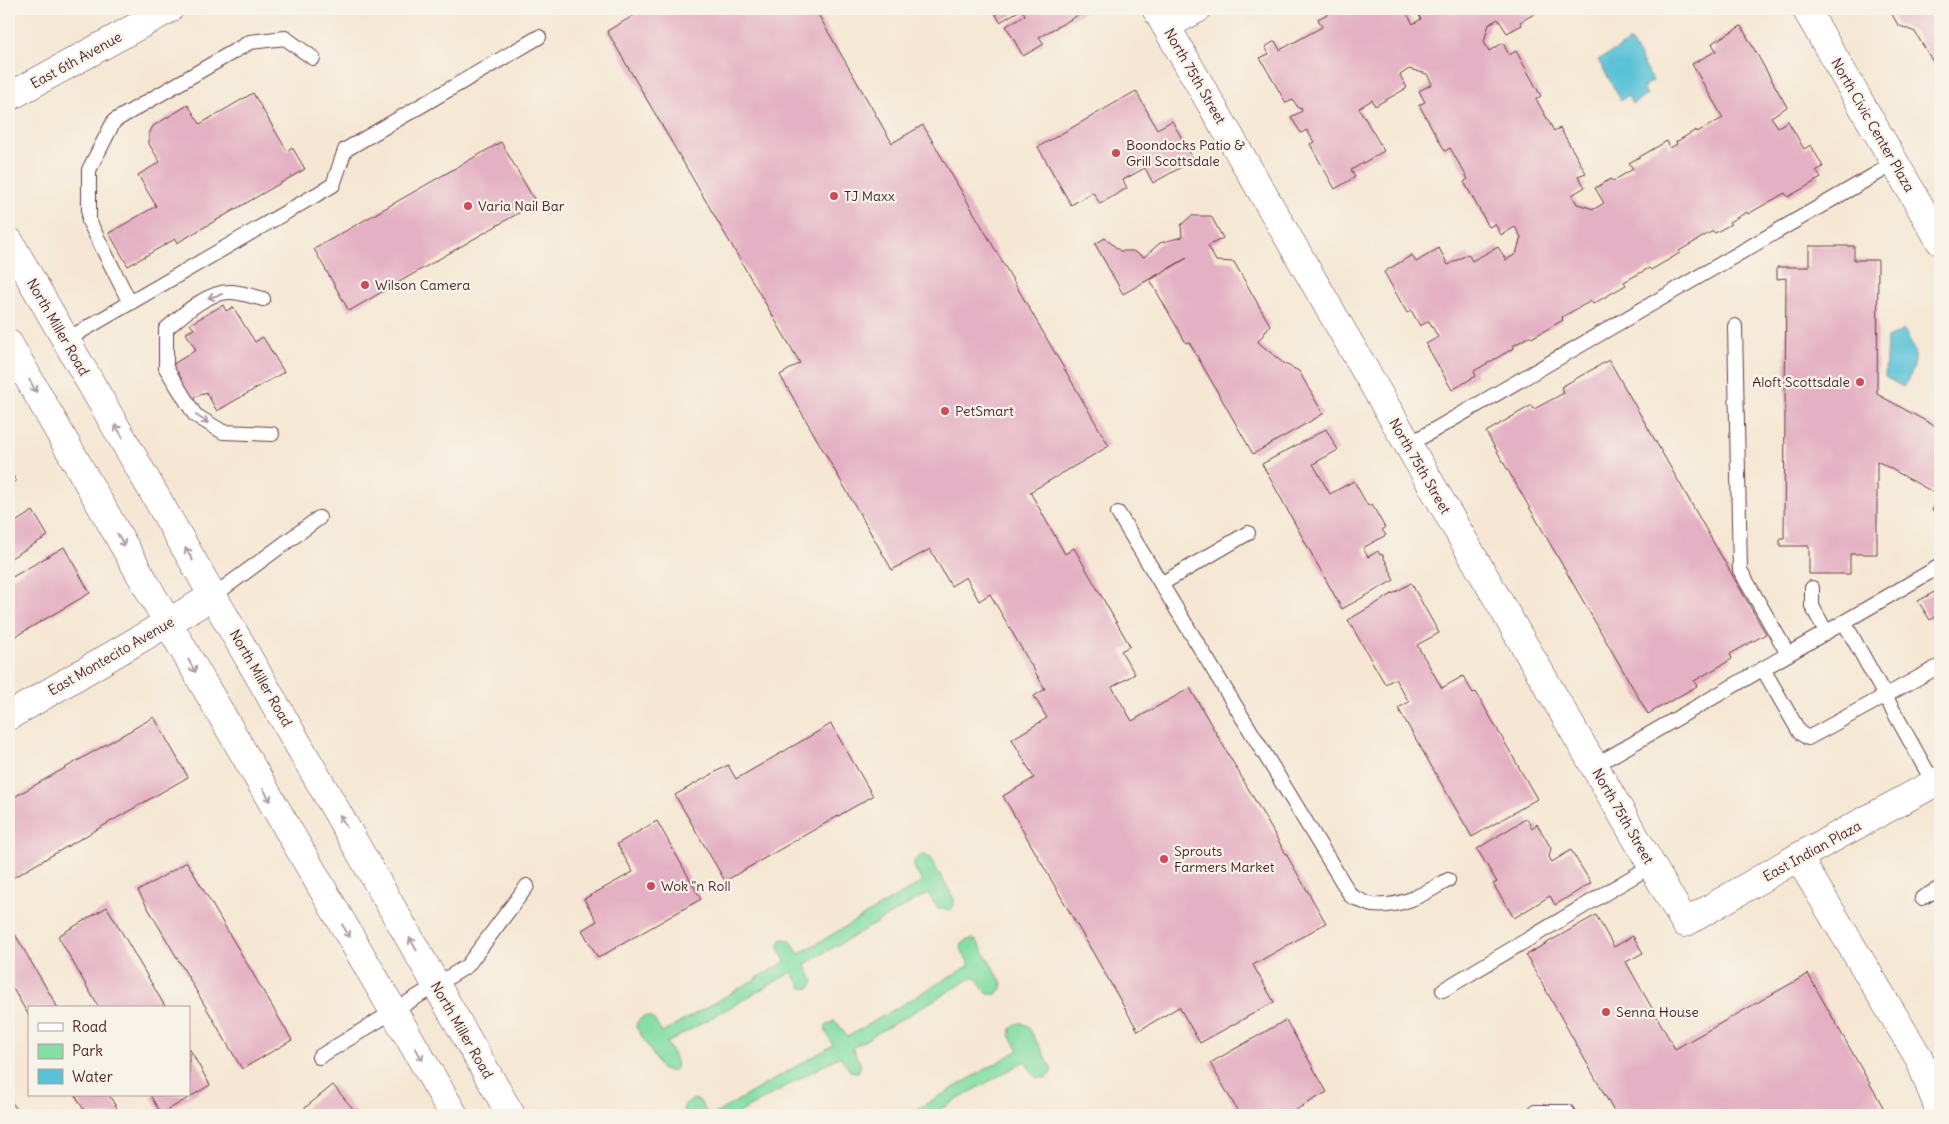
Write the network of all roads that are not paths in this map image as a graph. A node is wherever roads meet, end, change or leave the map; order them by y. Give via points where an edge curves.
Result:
1 (169, 9) edge
2 (1197, 9) edge
3 (1806, 9) edge
4 (1161, 18) edge
5 (539, 37) dead end
6 (313, 58) dead end
7 (9, 97) edge
8 (1895, 163) junction
9 (1940, 241) edge
10 (9, 242) edge
11 (263, 298) dead end
12 (130, 303) junction
13 (1735, 326) dead end
14 (66, 340) junction
15 (9, 344) edge
16 (272, 434) dead end
17 (1408, 445) junction
18 (1118, 513) dead end
19 (319, 518) dead end
20 (1248, 533) dead end
21 (1940, 566) edge
22 (1161, 584) junction
23 (1812, 588) dead end
24 (213, 596) junction
25 (1844, 622) junction
26 (168, 623) junction
27 (1826, 632) junction
28 (1788, 654) junction
29 (1936, 668) dead end
30 (1763, 669) junction
31 (1885, 695) junction
32 (9, 716) edge
33 (1594, 766) junction
34 (1937, 782) edge
35 (1798, 857) junction
36 (1651, 866) junction
37 (1448, 880) dead end
38 (527, 886) dead end
39 (1940, 888) edge
40 (1922, 898) dead end
41 (1684, 923) joint
42 (437, 986) junction
43 (1443, 990) dead end
44 (394, 1012) junction
45 (319, 1056) dead end
46 (1535, 1112) dead end
47 (1940, 1112) edge
48 (454, 1115) edge
49 (511, 1115) edge
50 (1569, 1115) edge

1 - 7 street, East 6th Avenue
2 - 4 street
3 - 8 street, North Civic Center Plaza
4 - 17 street, North 75th Street
5 - 12 lane via 345,150 333,185
6 - 12 lane via 285,38 250,42 114,121 89,170 89,221
8 - 9 street, North Civic Center Plaza
8 - 17 lane
10 - 14 street, North Miller Road
11 -> 16 lane via 231,292 208,298 182,315 166,329 166,368 195,415 223,432
12 - 14 lane
13 - 28 lane via 1740,570
24 -> 14 street, North Miller Road
15 -> 26 street
17 - 33 street, North 75th Street
18 - 22 lane
19 - 24 lane
20 - 22 lane
21 - 25 lane
22 - 37 lane via 1351,896 1372,905 1393,905 1414,899
23 - 27 lane via 1812,606
24 - 26 street, East Montecito Avenue
42 -> 24 street, North Miller Road
25 - 27 lane
25 - 31 lane
26 - 32 street, East Montecito Avenue
26 -> 44 street
27 - 28 lane
28 - 30 lane
29 - 31 lane
30 - 31 lane via 1800,733 1808,738
30 - 33 lane
31 - 34 lane
33 - 36 street, North 75th Street
34 - 35 street, East Indian Plaza
35 - 41 street, East Indian Plaza
35 - 47 street via 1919,1058
36 - 41 street, North 75th Street
36 - 43 lane
38 - 42 lane via 467,966
39 - 40 lane
42 - 44 lane
42 - 49 street, North Miller Road
44 - 45 lane
44 -> 48 street
46 - 50 lane via 1567,1112

